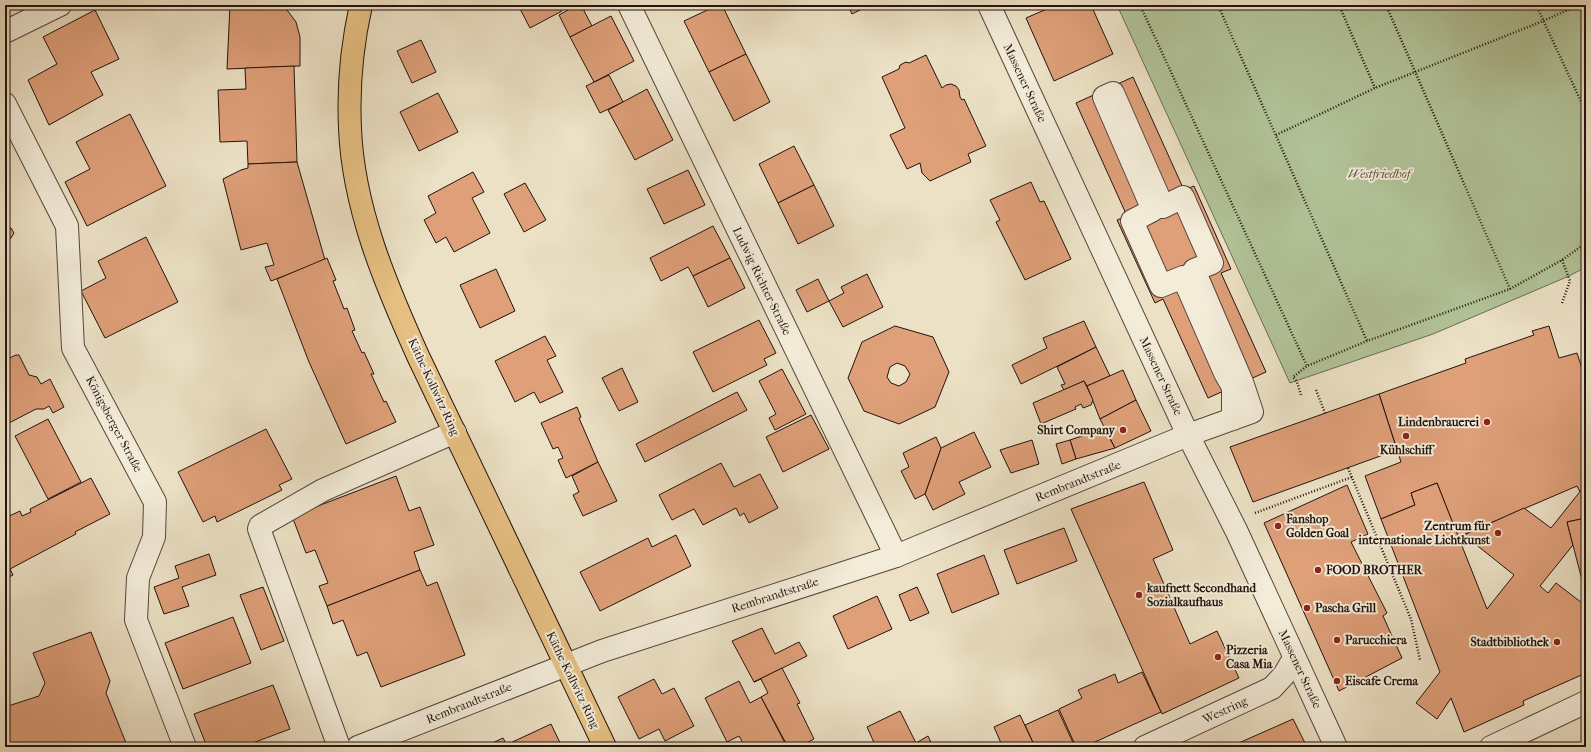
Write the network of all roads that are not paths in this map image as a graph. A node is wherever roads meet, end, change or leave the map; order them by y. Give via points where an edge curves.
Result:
1 (60, 5) edge
2 (361, 5) edge
3 (629, 5) edge
4 (989, 5) edge
5 (5, 32) edge
6 (5, 104) edge
7 (1242, 416) junction
8 (455, 432) junction
9 (1188, 435) junction
10 (896, 556) junction
11 (1294, 658) junction
12 (566, 665) junction
13 (1586, 702) edge
14 (185, 747) edge
15 (339, 747) edge
16 (358, 747) edge
17 (605, 747) edge
18 (1145, 747) edge
19 (1336, 747) edge
20 (1491, 747) edge

1 - 5 street
2 - 8 main road, Käthe-Kollwitz-Ring via 350,81 350,129 355,175 372,242 400,316
3 - 10 street, Ludwig-Richter-Straße
4 - 9 street, Massener Straße
6 - 14 street, Königsberger Straße via 67,226 73,348 155,502 154,537 138,578 136,620
7 - 7 street via 1242,382 1194,270 1212,263 1183,198 1163,207 1113,93 1104,98 1154,210 1132,221 1161,286 1183,277 1225,373 1234,387
7 - 9 street, Rembrandtstraße
8 - 12 main road, Käthe-Kollwitz-Ring
8 - 15 street via 323,490 260,526
9 - 10 street, Rembrandtstraße
9 - 11 street, Massener Straße via 1232,522
10 - 12 street, Rembrandtstraße via 602,651
11 - 18 street, Westring via 1272,688
11 - 19 street, Massener Straße
12 - 16 street, Rembrandtstraße
12 - 17 main road, Käthe-Kollwitz-Ring
13 - 20 street

